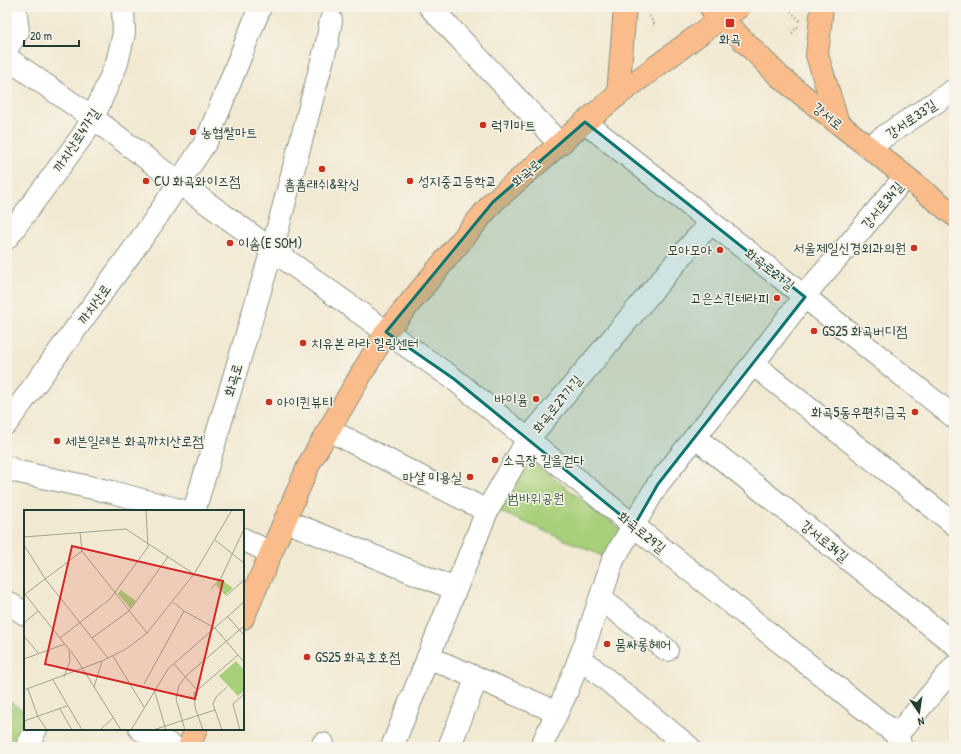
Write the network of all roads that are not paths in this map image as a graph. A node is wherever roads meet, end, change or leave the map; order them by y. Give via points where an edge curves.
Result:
1 (15, 7) edge
2 (122, 7) edge
3 (260, 7) edge
4 (430, 7) edge
5 (625, 7) edge
6 (822, 7) edge
7 (723, 11) edge
8 (331, 20) dead end
9 (7, 48) edge
10 (7, 58) edge
11 (954, 90) edge
12 (618, 95) junction
13 (93, 118) junction
14 (585, 122) junction
15 (838, 123) junction
16 (560, 144) junction
17 (868, 147) junction
18 (905, 177) junction
19 (179, 183) junction
20 (954, 215) edge
21 (712, 223) junction
22 (7, 238) edge
23 (272, 250) junction
24 (805, 297) junction
25 (386, 332) junction
26 (753, 364) junction
27 (954, 417) edge
28 (7, 423) edge
29 (329, 430) junction
30 (696, 438) junction
31 (528, 439) junction
32 (7, 467) edge
33 (179, 510) edge
34 (194, 510) edge
35 (487, 511) junction
36 (286, 521) junction
37 (954, 524) edge
38 (634, 526) junction
39 (244, 540) edge
40 (271, 553) junction
41 (455, 589) junction
42 (601, 599) junction
43 (7, 602) edge
44 (24, 613) edge
45 (244, 616) edge
46 (954, 644) edge
47 (667, 650) dead end
48 (428, 657) junction
49 (580, 658) junction
50 (954, 668) edge
51 (477, 678) junction
52 (558, 712) junction
53 (36, 730) edge
54 (142, 730) edge
55 (196, 730) edge
56 (899, 741) edge
57 (27, 747) edge
58 (174, 747) edge
59 (189, 747) edge
60 (392, 747) edge
61 (449, 747) edge
62 (541, 747) edge
63 (689, 747) edge

1 - 9 street via 18,31
2 - 13 street, 까치산로4가길 via 124,33 117,63
3 - 19 street, 까치산로 via 207,140
4 - 16 street
5 - 12 main road
6 - 15 main road via 817,55
7 - 12 main road, 화곡로
7 - 15 main road, 강서로 via 780,77
8 - 23 street, 화곡로
10 - 13 street
11 - 17 street, 강서로33길
12 - 14 main road, 화곡로
13 - 19 street
13 - 22 street, 까치산로4가길
14 - 16 main road, 화곡로
14 - 21 street, 화곡로27길
15 - 17 main road, 강서로
16 - 25 main road, 화곡로 via 493,202
17 - 18 main road, 강서로
18 - 20 main road, 강서로
18 - 24 street, 강서로34길
19 - 23 street
19 - 28 street, 까치산로
21 - 24 street, 화곡로27길
21 - 31 street, 화곡로27가길 via 694,241
23 - 25 street
23 - 34 street, 화곡로
24 - 26 street, 강서로34길
24 - 27 street, 화곡로27길
25 - 29 main road, 화곡로
25 - 31 street, 화곡로29길 via 454,379
26 - 30 street, 강서로34길
26 - 37 street
29 - 35 street
29 - 36 main road, 화곡로 via 310,462
30 - 38 street, 강서로34길 via 658,484
30 - 46 street, 강서로34길
31 - 35 street, 화곡로27가길
31 - 38 street, 화곡로29길
32 - 33 street
35 - 41 street, 화곡로27가길
36 - 40 main road, 화곡로
36 - 41 street
38 - 42 street, 강서로34길 via 613,560
38 - 56 street, 화곡로29길
39 - 40 street
40 - 45 main road, 화곡로
41 - 48 street, 화곡로27가길
42 - 47 street
42 - 49 street, 강서로34길
43 - 44 street
48 - 51 street
48 - 60 street, 화곡로27가길
49 - 52 street, 강서로34길
49 - 63 street
50 - 56 street
51 - 52 street
51 - 61 street
52 - 62 street, 강서로34길
53 - 57 street
54 - 58 street
55 - 59 main road

